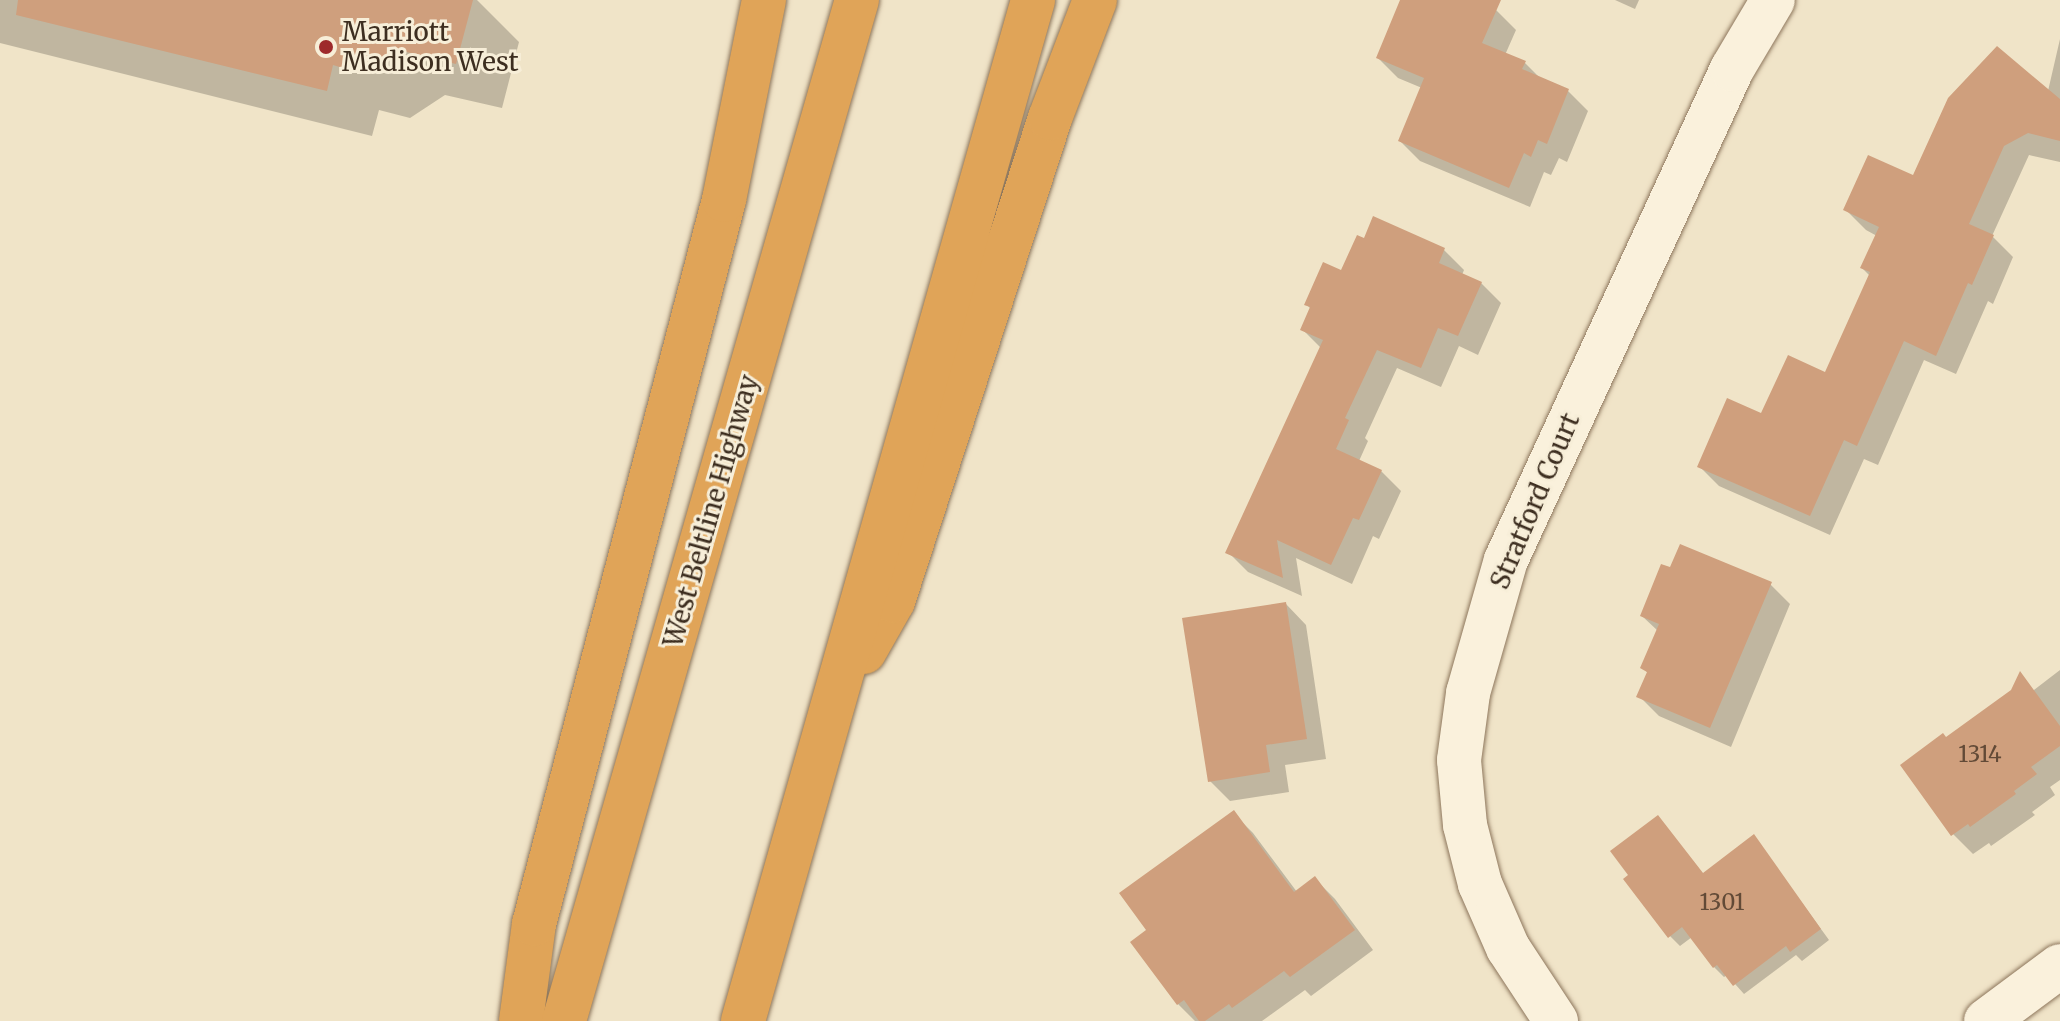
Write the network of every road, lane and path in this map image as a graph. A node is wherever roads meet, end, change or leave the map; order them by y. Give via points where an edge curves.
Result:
1 (764, 0) edge
2 (857, 0) edge
3 (1033, 0) edge
4 (1095, 0) edge
5 (1773, 0) edge
6 (829, 713) junction
7 (2060, 966) edge
8 (521, 1021) edge
9 (564, 1021) edge
10 (743, 1021) edge
11 (1556, 1021) edge
12 (1986, 1021) edge

1 - 8 highway via 724,200 534,924
2 - 9 highway, West Beltline Highway
3 - 6 highway
4 - 6 highway via 1050,118 893,601
5 - 11 street, Stratford Court via 1732,69 1506,560 1468,693 1459,760 1465,825 1480,884 1508,948
6 - 10 highway
7 - 12 street

